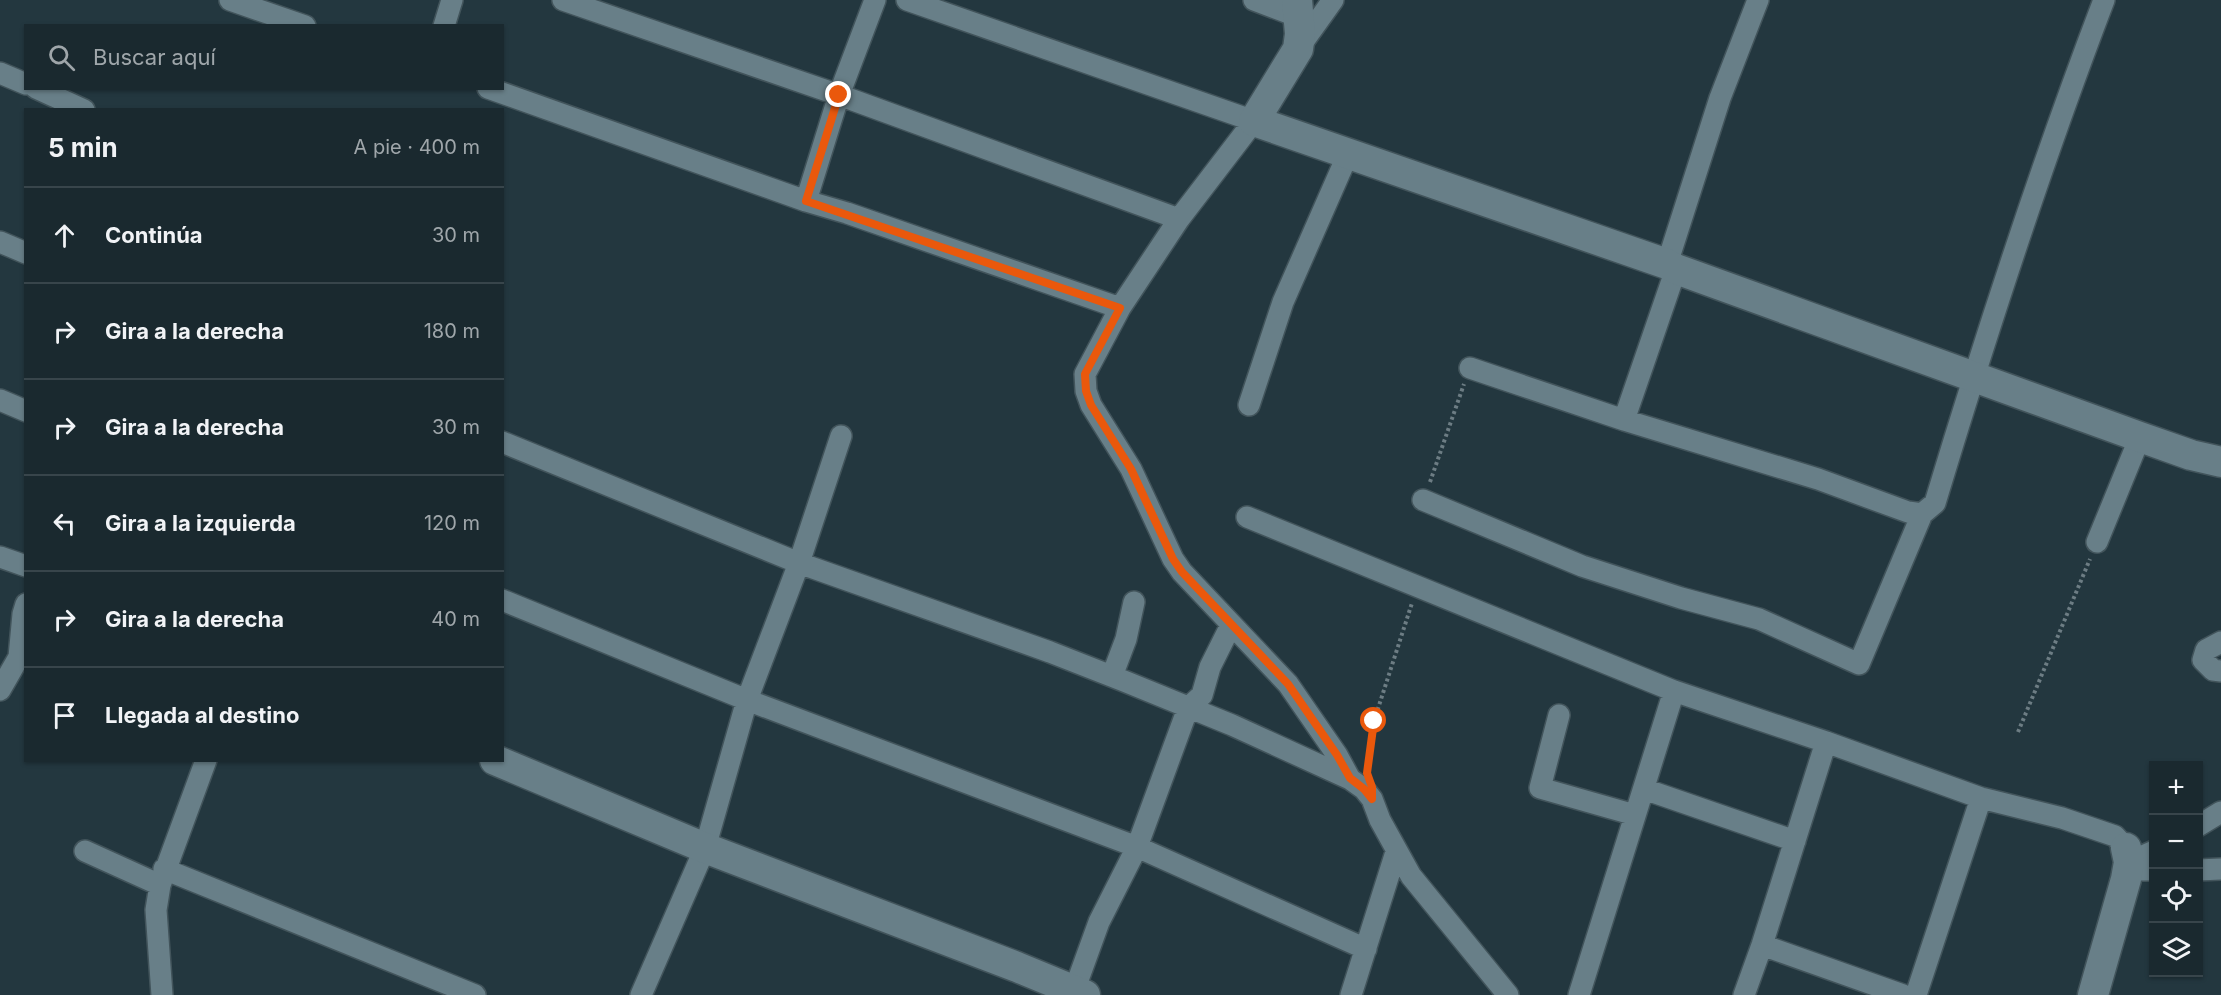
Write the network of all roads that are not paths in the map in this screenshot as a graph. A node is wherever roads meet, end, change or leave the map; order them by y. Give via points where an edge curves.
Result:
1 (230, 0) edge
2 (452, 0) edge
3 (563, 0) edge
4 (875, 0) edge
5 (907, 0) edge
6 (1254, 0) edge
7 (1333, 0) edge
8 (1758, 0) edge
9 (2104, 0) edge
10 (1298, 8) edge
11 (299, 24) edge
12 (445, 24) edge
13 (1298, 49) junction
14 (0, 73) edge
15 (24, 83) edge
16 (40, 90) edge
17 (495, 90) edge
18 (839, 95) junction
19 (80, 108) edge
20 (1254, 121) junction
21 (1348, 154) junction
22 (806, 201) junction
23 (1179, 219) junction
24 (0, 242) edge
25 (24, 252) edge
26 (1671, 267) junction
27 (1120, 308) junction
28 (1470, 368) road end
29 (1973, 376) junction
30 (0, 400) edge
31 (1249, 405) dead end
32 (24, 410) edge
33 (1624, 420) junction
34 (842, 436) dead end
35 (2140, 437) junction
36 (504, 443) edge
37 (2221, 462) edge
38 (1423, 500) road end
39 (1922, 514) junction
40 (1247, 517) dead end
41 (2097, 542) road end
42 (0, 557) edge
43 (799, 563) junction
44 (24, 565) edge
45 (504, 601) edge
46 (1134, 602) dead end
47 (24, 619) edge
48 (1231, 625) junction
49 (2221, 642) edge
50 (2221, 671) edge
51 (1112, 676) junction
52 (0, 690) edge
53 (1674, 691) junction
54 (747, 700) junction
55 (1188, 708) junction
56 (1559, 716) dead end
57 (1826, 742) junction
58 (205, 762) edge
59 (500, 762) edge
60 (1350, 778) junction
61 (1644, 789) junction
62 (1981, 798) junction
63 (2221, 812) edge
64 (1635, 815) junction
65 (2203, 823) edge
66 (1795, 841) junction
67 (1137, 847) junction
68 (705, 848) junction
69 (85, 850) dead end
70 (1396, 852) junction
71 (2138, 860) edge
72 (2221, 869) edge
73 (2203, 870) edge
74 (162, 877) junction
75 (1762, 945) junction
76 (1366, 950) junction
77 (1079, 993) edge
78 (162, 995) edge
79 (476, 995) edge
80 (640, 995) edge
81 (1351, 995) edge
82 (1508, 995) edge
83 (1579, 995) edge
84 (1744, 995) edge
85 (1902, 995) edge
86 (1916, 995) edge
87 (2093, 995) edge

1 - 11 street
2 - 12 street
3 - 18 street
4 - 18 street
5 - 20 street
6 - 10 street
7 - 13 street
8 - 26 street via 1720,98
9 - 29 street via 2074,76
10 - 13 street
13 - 20 street
14 - 15 street
16 - 19 street
17 - 22 street
18 - 22 street
18 - 23 street
20 - 21 street
20 - 23 street
21 - 26 street
21 - 31 street via 1283,302
22 - 27 street
23 - 27 street
24 - 25 street
26 - 29 street
26 - 33 street
27 - 48 street via 1085,374 1086,391 1131,469 1173,559
28 - 33 street
29 - 35 street
29 - 39 street via 1935,503
30 - 32 street
33 - 39 street
34 - 43 street
35 - 37 street
35 - 41 street
36 - 43 street
38 - 39 street via 1582,566 1759,619 1859,664
40 - 53 street
42 - 44 street
43 - 51 street
43 - 54 street
45 - 54 street
46 - 51 street
47 - 52 street via 19,657
48 - 55 street via 1210,667 1202,694
48 - 60 street via 1288,684
49 - 50 street via 2206,650 2203,660 2213,670
51 - 55 street
53 - 57 street
53 - 61 street
54 - 67 street
54 - 68 street
55 - 60 street
55 - 67 street
56 - 64 street via 1540,788
57 - 62 street
57 - 66 street
58 - 74 street
59 - 68 street
60 - 70 street via 1372,799
61 - 64 street
61 - 66 street
62 - 71 street via 2115,836
62 - 86 street
63 - 65 street
64 - 83 street
66 - 75 street
67 - 76 street
67 - 77 street via 1099,922
68 - 77 street
68 - 80 street
69 - 74 street
70 - 76 street
70 - 82 street
71 - 87 street
72 - 73 street
74 - 78 street via 156,910
74 - 79 street
75 - 84 street
75 - 85 street
76 - 81 street

